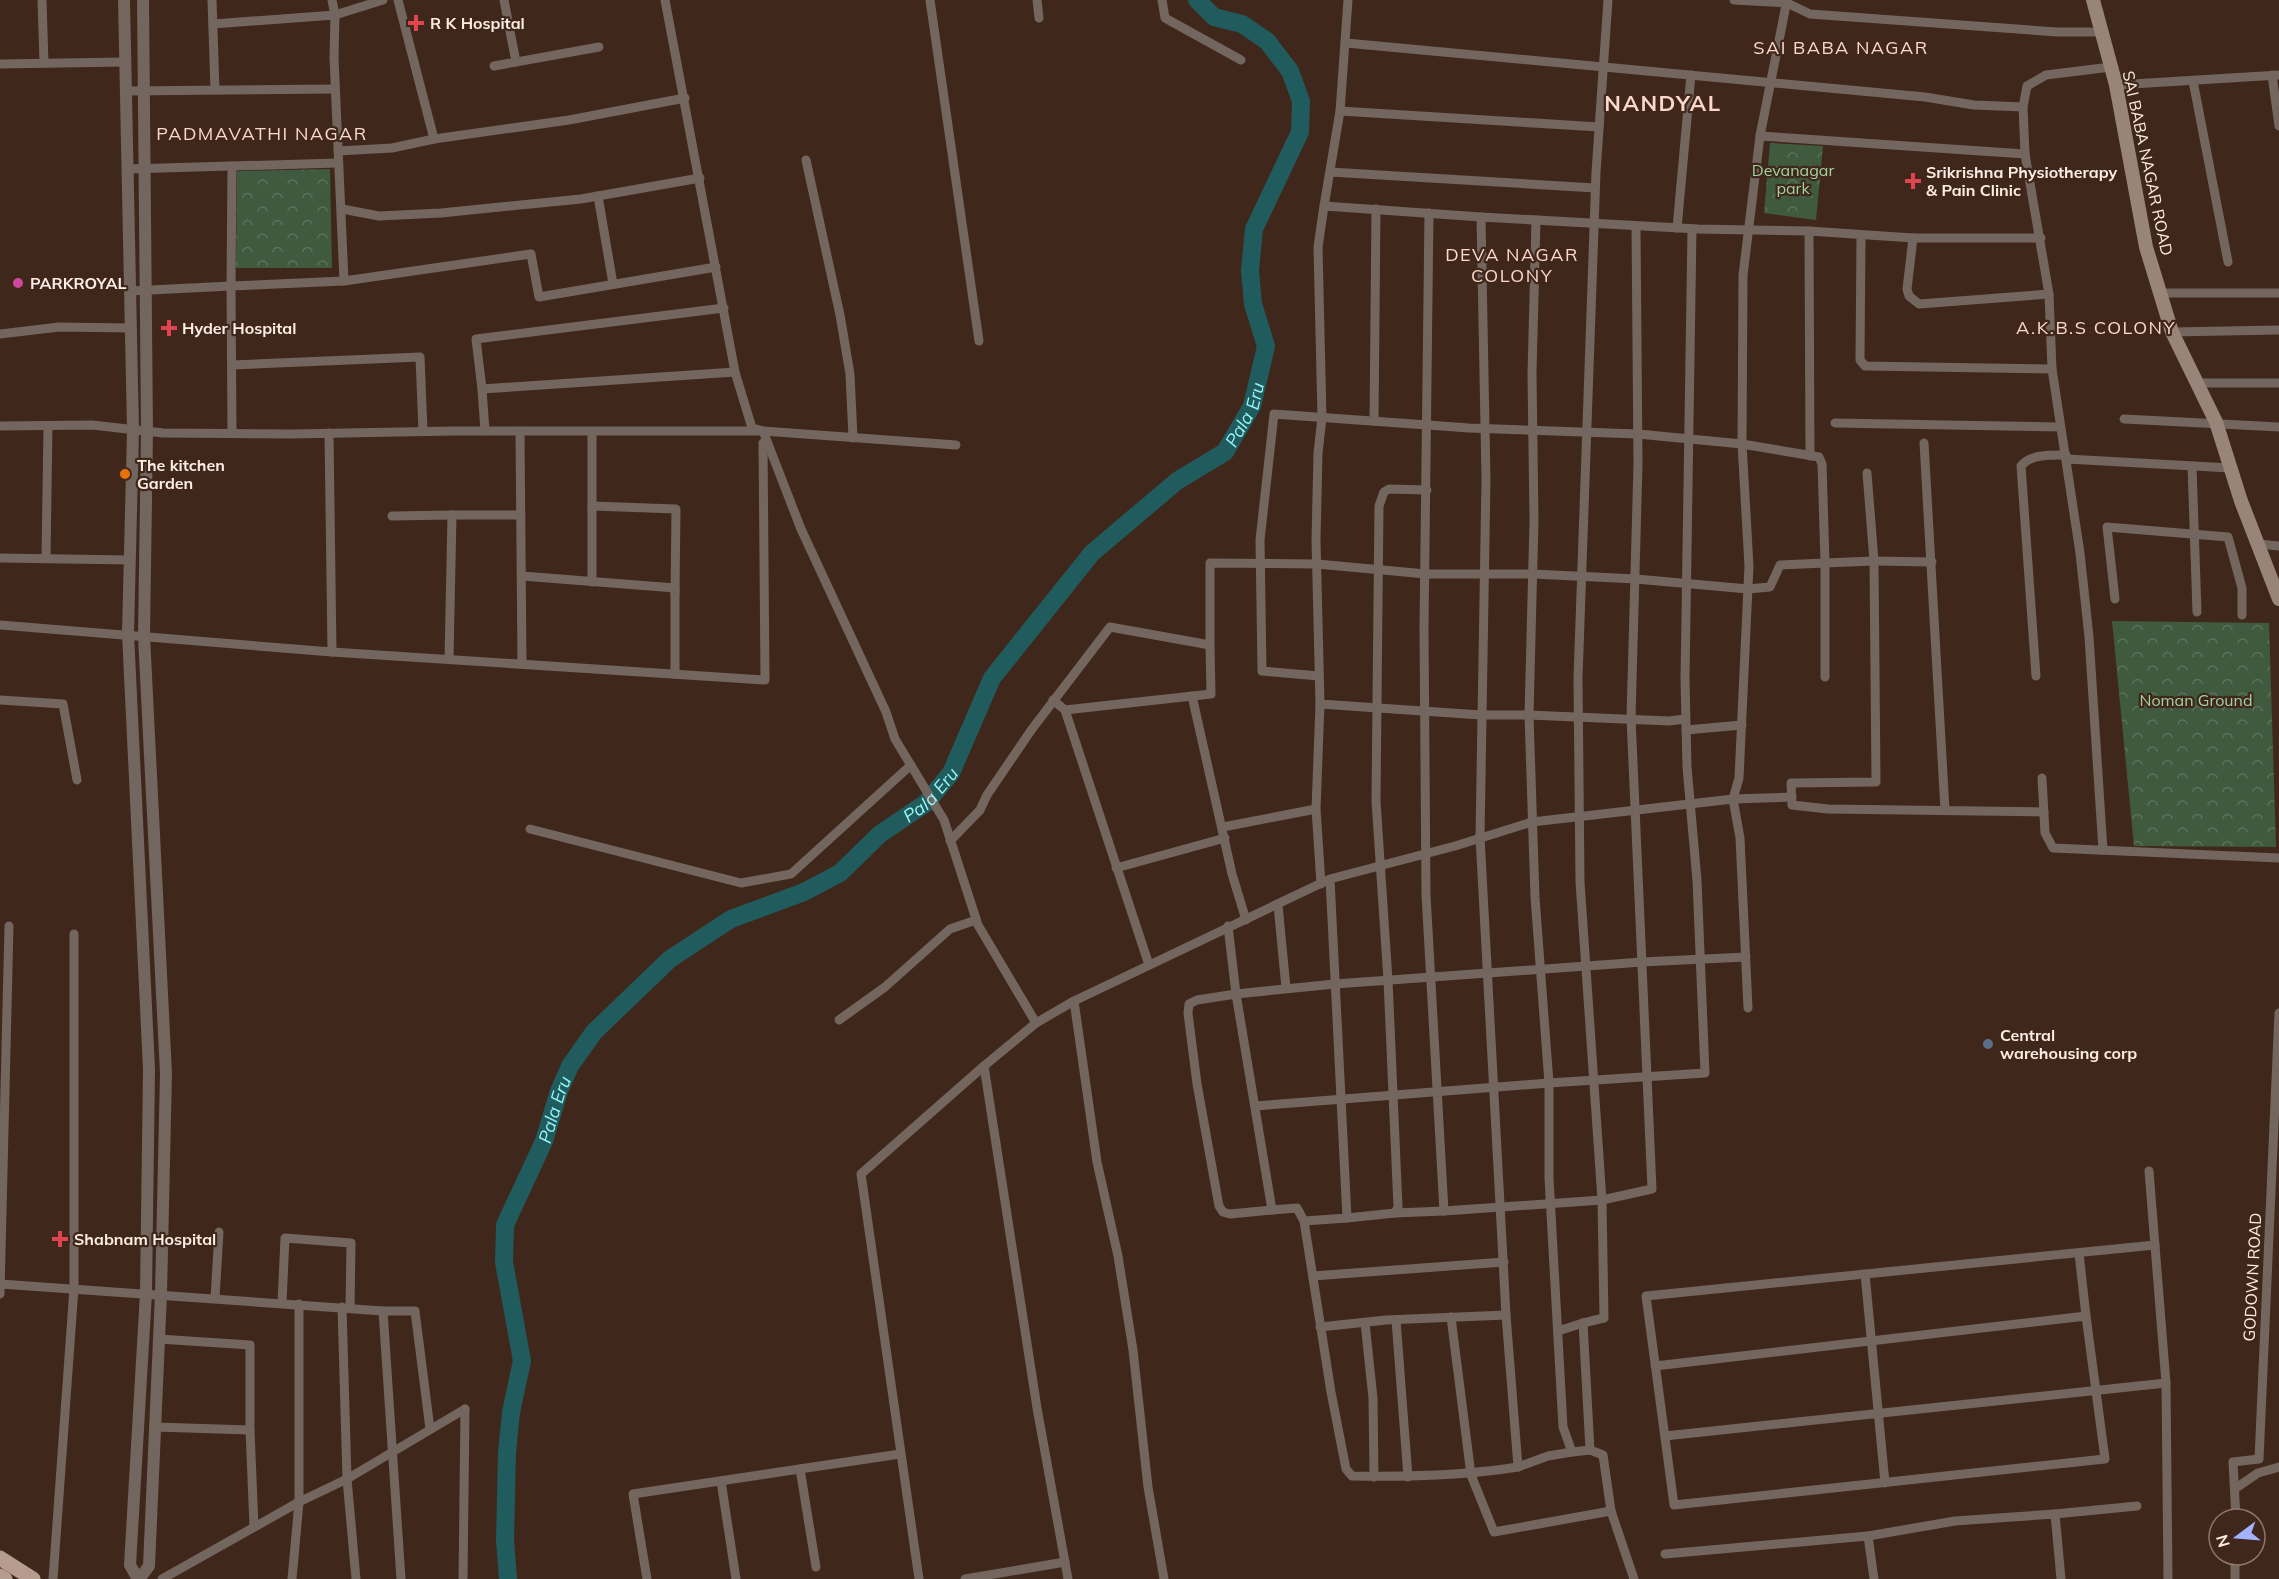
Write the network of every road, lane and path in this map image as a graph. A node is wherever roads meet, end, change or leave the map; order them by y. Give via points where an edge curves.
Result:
1 (42, 0) edge
2 (124, 0) edge
3 (143, 0) edge
4 (212, 0) edge
5 (332, 0) edge
6 (383, 0) edge
7 (398, 0) edge
8 (504, 0) edge
9 (665, 0) edge
10 (930, 0) edge
11 (1037, 0) edge
12 (1162, 0) edge
13 (1348, 0) edge
14 (1608, 0) edge
15 (1734, 0) edge
16 (2093, 0) edge
17 (1787, 2) edge
18 (335, 15) junction
19 (1039, 18) dead end
20 (213, 24) junction
21 (2102, 32) junction
22 (1346, 43) junction
23 (598, 47) dead end
24 (1240, 60) dead end
25 (125, 62) junction
26 (516, 62) junction
27 (44, 63) junction
28 (0, 64) edge
29 (494, 66) dead end
30 (1601, 66) junction
31 (2111, 67) junction
32 (1691, 75) junction
33 (2275, 75) edge
34 (2193, 81) junction
35 (1772, 83) junction
36 (2116, 85) junction
37 (335, 89) junction
38 (215, 90) junction
39 (125, 91) junction
40 (143, 91) junction
41 (685, 98) junction
42 (2023, 107) junction
43 (1340, 111) junction
44 (2279, 123) edge
45 (1599, 127) junction
46 (1760, 136) junction
47 (434, 139) junction
48 (338, 151) junction
49 (2025, 154) junction
50 (806, 160) dead end
51 (338, 163) junction
52 (232, 166) junction
53 (127, 169) junction
54 (144, 169) junction
55 (1330, 172) junction
56 (700, 178) junction
57 (1595, 188) junction
58 (598, 196) junction
59 (1324, 206) junction
60 (342, 209) junction
61 (1376, 209) junction
62 (1430, 213) junction
63 (1482, 217) junction
64 (1536, 220) junction
65 (1594, 223) junction
66 (1636, 226) junction
67 (1677, 228) junction
68 (1692, 229) junction
69 (1749, 230) junction
70 (1809, 231) junction
71 (1861, 236) junction
72 (1913, 238) junction
73 (2041, 238) junction
74 (2228, 262) dead end
75 (716, 267) junction
76 (344, 281) junction
77 (613, 284) junction
78 (231, 286) junction
79 (130, 291) junction
80 (145, 291) junction
81 (2160, 293) junction
82 (2279, 293) edge
83 (2049, 294) junction
84 (724, 308) junction
85 (131, 328) junction
86 (2279, 330) edge
87 (2172, 332) junction
88 (0, 334) edge
89 (979, 341) dead end
90 (232, 365) junction
91 (2052, 369) junction
92 (735, 372) junction
93 (2198, 383) junction
94 (2279, 383) edge
95 (482, 389) junction
96 (1322, 418) junction
97 (2124, 419) dead end
98 (1374, 421) junction
99 (2216, 422) junction
100 (1835, 423) dead end
101 (1427, 425) junction
102 (0, 426) edge
103 (48, 426) junction
104 (2060, 427) junction
105 (2279, 427) edge
106 (1484, 428) junction
107 (1533, 429) junction
108 (133, 430) junction
109 (147, 431) junction
110 (423, 431) junction
111 (485, 431) junction
112 (520, 431) junction
113 (763, 431) junction
114 (592, 432) junction
115 (232, 433) junction
116 (329, 433) junction
117 (1585, 433) junction
118 (1638, 434) junction
119 (853, 438) junction
120 (1687, 438) junction
121 (1924, 443) dead end
122 (1742, 444) junction
123 (956, 445) dead end
124 (1810, 456) junction
125 (2066, 457) junction
126 (2192, 466) junction
127 (2230, 468) junction
128 (1867, 473) dead end
129 (1427, 490) junction
130 (592, 506) junction
131 (452, 515) junction
132 (521, 515) junction
133 (392, 516) dead end
134 (2194, 535) junction
135 (2259, 544) junction
136 (2279, 546) edge
137 (0, 558) edge
138 (46, 558) junction
139 (130, 560) junction
140 (1874, 561) junction
141 (1932, 562) junction
142 (1825, 563) junction
143 (1317, 564) junction
144 (1261, 565) junction
145 (1377, 571) junction
146 (1426, 574) junction
147 (1533, 574) junction
148 (522, 576) junction
149 (1485, 576) junction
150 (1582, 578) junction
151 (1636, 579) junction
152 (592, 582) junction
153 (1688, 585) junction
154 (1748, 589) junction
155 (675, 595) junction
156 (2115, 599) dead end
157 (2279, 599) edge
158 (2197, 612) dead end
159 (2242, 615) dead end
160 (0, 625) edge
161 (128, 634) junction
162 (144, 636) junction
163 (1210, 645) junction
164 (332, 652) junction
165 (449, 659) junction
166 (522, 663) junction
167 (675, 674) junction
168 (1319, 676) junction
169 (2036, 676) dead end
170 (1825, 677) dead end
171 (1192, 696) junction
172 (0, 700) edge
173 (1053, 700) junction
174 (1320, 704) junction
175 (1375, 706) junction
176 (1424, 709) junction
177 (1065, 710) junction
178 (1481, 715) junction
179 (1529, 715) junction
180 (1578, 717) junction
181 (1631, 718) junction
182 (1686, 724) junction
183 (1742, 725) junction
184 (911, 765) junction
185 (2042, 778) dead end
186 (77, 780) dead end
187 (1792, 797) junction
188 (1733, 799) junction
189 (1691, 805) junction
190 (1316, 809) junction
191 (1634, 809) junction
192 (1946, 810) junction
193 (2044, 812) junction
194 (1581, 817) junction
195 (1532, 822) junction
196 (1223, 827) junction
197 (530, 829) dead end
198 (1479, 837) junction
199 (1225, 838) junction
200 (950, 841) junction
201 (2103, 850) junction
202 (1425, 854) junction
203 (2279, 858) edge
204 (1378, 866) junction
205 (1116, 868) junction
206 (1330, 879) junction
207 (1321, 884) junction
208 (1278, 905) junction
209 (976, 920) junction
210 (1245, 920) junction
211 (9, 926) dead end
212 (1228, 926) junction
213 (74, 934) dead end
214 (1746, 957) junction
215 (1701, 960) junction
216 (1642, 962) junction
217 (1149, 965) junction
218 (1584, 966) junction
219 (1542, 971) junction
220 (1489, 974) junction
221 (1431, 978) junction
222 (1388, 980) junction
223 (1335, 984) junction
224 (1286, 988) junction
225 (1236, 994) junction
226 (1074, 1001) junction
227 (1748, 1008) dead end
228 (2279, 1013) edge
229 (839, 1020) dead end
230 (1036, 1023) junction
231 (984, 1066) junction
232 (1646, 1076) junction
233 (1594, 1079) junction
234 (1548, 1083) junction
235 (1494, 1087) junction
236 (1438, 1091) junction
237 (1394, 1094) junction
238 (1341, 1099) junction
239 (1255, 1106) junction
240 (2149, 1171) dead end
241 (1602, 1200) junction
242 (1550, 1204) junction
243 (1502, 1207) junction
244 (1272, 1210) junction
245 (1444, 1211) junction
246 (1395, 1213) junction
247 (1347, 1218) junction
248 (1304, 1221) junction
249 (219, 1232) dead end
250 (2155, 1245) junction
251 (2079, 1252) junction
252 (1504, 1262) junction
253 (1864, 1274) junction
254 (1313, 1276) junction
255 (1, 1284) edge
256 (74, 1288) junction
257 (146, 1293) junction
258 (0, 1294) edge
259 (161, 1294) junction
260 (215, 1298) junction
261 (282, 1303) junction
262 (299, 1304) junction
263 (346, 1308) junction
264 (383, 1311) junction
265 (1506, 1315) junction
266 (2086, 1316) junction
267 (1451, 1317) junction
268 (1396, 1320) junction
269 (1365, 1323) junction
270 (1583, 1323) junction
271 (1320, 1327) junction
272 (1558, 1331) junction
273 (159, 1339) junction
274 (1871, 1341) junction
275 (1655, 1366) junction
276 (2166, 1383) junction
277 (2096, 1391) junction
278 (1878, 1414) junction
279 (155, 1427) junction
280 (250, 1430) junction
281 (430, 1430) junction
282 (1665, 1436) junction
283 (1590, 1450) junction
284 (393, 1452) junction
285 (1572, 1452) junction
286 (900, 1454) junction
287 (1518, 1467) junction
288 (2279, 1467) edge
289 (800, 1469) junction
290 (1471, 1475) junction
291 (1374, 1477) junction
292 (1408, 1477) junction
293 (347, 1479) junction
294 (721, 1481) junction
295 (1885, 1483) junction
296 (2236, 1488) junction
297 (299, 1502) junction
298 (2137, 1506) dead end
299 (2236, 1507) edge
300 (1611, 1511) junction
301 (2055, 1514) junction
302 (254, 1527) junction
303 (1868, 1536) junction
304 (1665, 1554) dead end
305 (0, 1558) edge
306 (1065, 1562) junction
307 (816, 1567) dead end
308 (0, 1576) edge
309 (998, 1576) edge
310 (5, 1579) edge
311 (33, 1579) edge
312 (53, 1579) edge
313 (139, 1579) edge
314 (162, 1579) edge
315 (292, 1579) edge
316 (356, 1579) edge
317 (401, 1579) edge
318 (463, 1579) edge
319 (646, 1579) edge
320 (736, 1579) edge
321 (919, 1579) edge
322 (965, 1579) edge
323 (1068, 1579) edge
324 (1164, 1579) edge
325 (1634, 1579) edge
326 (1874, 1579) edge
327 (2060, 1579) edge
328 (2168, 1579) edge

1 - 27 street
2 - 25 street
3 - 40 street
4 - 20 street
5 - 18 street
6 - 18 street
7 - 47 street
8 - 26 street
9 - 41 street
10 - 89 street
11 - 19 street
12 - 24 street via 1165,18
13 - 22 street
14 - 30 street
15 - 17 street
16 - 21 main road, SAI BABA NAGAR ROAD
17 - 21 street via 1810,14
17 - 35 street
18 - 20 street
18 - 37 street
20 - 38 street
21 - 31 main road, SAI BABA NAGAR ROAD
22 - 30 street
22 - 43 street
23 - 26 street
25 - 27 street
25 - 39 street
26 - 29 street
27 - 28 street
30 - 32 street
30 - 45 street
31 - 36 main road, SAI BABA NAGAR ROAD
31 - 42 street via 2036,79 2027,86
32 - 35 street
32 - 67 street
33 - 34 street
33 - 44 street
34 - 36 street
34 - 74 street
35 - 42 street
35 - 46 street
36 - 81 main road, SAI BABA NAGAR ROAD via 2146,247
37 - 38 street
37 - 48 street
38 - 40 street
39 - 40 street
39 - 53 street
40 - 54 street
41 - 47 street via 570,120
41 - 56 street
42 - 49 street
43 - 45 street
43 - 55 street
45 - 57 street
46 - 49 street
46 - 69 street
47 - 48 street via 392,148
48 - 51 street
49 - 73 street
50 - 119 street via 850,374
51 - 52 street
51 - 60 street
52 - 54 street
52 - 78 street
53 - 54 street
53 - 79 street
54 - 80 street
55 - 57 street
55 - 59 street
56 - 58 street
56 - 75 street
57 - 65 street
58 - 60 street via 420,214 379,216
58 - 77 street
59 - 61 street
59 - 96 street via 1318,247
60 - 76 street
61 - 62 street
61 - 98 street
62 - 63 street
62 - 101 street
63 - 64 street
63 - 106 street
64 - 65 street
64 - 107 street
65 - 66 street
65 - 117 street
66 - 67 street
66 - 118 street
67 - 68 street
68 - 69 street
68 - 120 street
69 - 70 street
69 - 122 street via 1743,275
70 - 71 street
70 - 124 street
71 - 72 street
71 - 91 street via 1860,360 1865,366
72 - 73 street
72 - 83 street via 1907,289 1919,304
73 - 83 street
75 - 77 street
75 - 84 street
76 - 77 street via 531,254 539,297
76 - 78 street
78 - 80 street
78 - 90 street
79 - 80 street
79 - 85 street
80 - 109 street
81 - 82 street
81 - 87 main road, SAI BABA NAGAR ROAD
83 - 91 street
84 - 92 street
84 - 95 street via 476,339
85 - 88 street via 59,327
85 - 108 street
86 - 87 street
87 - 93 main road, SAI BABA NAGAR ROAD
90 - 110 street via 420,357
90 - 115 street
91 - 104 street
92 - 95 street
92 - 113 street via 752,428
93 - 94 street
93 - 99 main road, SAI BABA NAGAR ROAD
95 - 111 street
96 - 98 street
96 - 143 street
96 - 144 street via 1274,414 1260,540
97 - 99 street
98 - 101 street
99 - 105 street
99 - 127 main road, SAI BABA NAGAR ROAD
100 - 104 street
101 - 106 street
101 - 129 street
102 - 103 street
103 - 108 street via 92,425
103 - 138 street
104 - 125 street
106 - 107 street
106 - 149 street
107 - 117 street
107 - 147 street
108 - 109 street
108 - 139 street
109 - 115 street
109 - 162 street
110 - 111 street
110 - 116 street
111 - 112 street
112 - 114 street
112 - 132 street
113 - 114 street
113 - 119 street
113 - 167 street via 765,680
113 - 184 street via 801,529 886,712 895,740
114 - 130 street
115 - 116 street
116 - 164 street
117 - 118 street
117 - 150 street
118 - 120 street
118 - 151 street
119 - 123 street
120 - 122 street
120 - 153 street
121 - 141 street
122 - 124 street
122 - 154 street
124 - 142 street via 1819,457 1822,465
125 - 126 street
125 - 169 street via 2035,458 2021,466
125 - 201 street via 2089,637
126 - 127 street
126 - 134 street
127 - 135 main road, SAI BABA NAGAR ROAD
128 - 140 street
129 - 145 street via 1384,492 1379,507
129 - 146 street
130 - 152 street
130 - 155 street via 676,509
131 - 132 street
131 - 133 street
131 - 165 street
132 - 148 street
134 - 156 street via 2107,527
134 - 158 street
134 - 159 street via 2228,537 2242,588
135 - 136 street
135 - 157 main road, SAI BABA NAGAR ROAD
137 - 138 street
138 - 139 street
139 - 161 street
140 - 141 street
140 - 142 street
140 - 187 street via 1876,782 1791,783
141 - 192 street
142 - 154 street via 1780,565 1774,584
142 - 170 street
143 - 144 street
143 - 145 street
143 - 168 street
144 - 163 street via 1210,563
144 - 168 street via 1262,672
145 - 146 street
145 - 175 street
146 - 149 street
146 - 176 street
147 - 149 street
147 - 150 street
147 - 179 street
148 - 152 street
148 - 166 street
149 - 178 street
150 - 151 street
150 - 180 street
151 - 153 street
151 - 181 street
152 - 155 street via 675,588
153 - 154 street
153 - 182 street
154 - 183 street
155 - 167 street
160 - 161 street
161 - 162 street
161 - 257 street via 149,1069
162 - 164 street
162 - 259 street via 166,1073
163 - 171 street via 1211,694
163 - 173 street via 1110,627
164 - 165 street
165 - 166 street
166 - 167 street
168 - 174 street
171 - 177 street
171 - 196 street
172 - 186 street via 63,704
173 - 177 street
173 - 200 street via 980,810
174 - 175 street
174 - 190 street
175 - 176 street
175 - 204 street
176 - 178 street
176 - 202 street
177 - 205 street
178 - 179 street
178 - 198 street
179 - 180 street
179 - 195 street
180 - 181 street
180 - 194 street
181 - 182 street
181 - 191 street
182 - 183 street
182 - 189 street
183 - 188 street via 1739,778
184 - 197 street via 791,874 773,879 741,883
184 - 200 street via 944,820
185 - 193 street
187 - 188 street
187 - 192 street via 1792,805
188 - 189 street
188 - 214 street via 1740,838
189 - 191 street
189 - 215 street
190 - 196 street
190 - 207 street
191 - 194 street
191 - 216 street
192 - 193 street
193 - 201 street via 2045,832 2053,848
194 - 195 street
194 - 218 street
195 - 198 street
195 - 219 street
196 - 199 street
198 - 202 street
198 - 220 street
199 - 205 street
199 - 210 street
200 - 209 street
201 - 203 street
202 - 204 street
202 - 221 street
204 - 206 street
204 - 222 street
205 - 217 street
206 - 207 street
206 - 223 street
207 - 208 street
208 - 210 street
208 - 224 street
209 - 229 street via 950,929 885,987
209 - 230 street
210 - 212 street
211 - 255 street
212 - 217 street
212 - 225 street
213 - 256 street
214 - 215 street
214 - 227 street
215 - 216 street
215 - 232 street via 1705,1073
216 - 218 street
216 - 232 street
217 - 226 street
218 - 219 street
218 - 233 street
219 - 220 street
219 - 234 street
220 - 221 street
220 - 235 street
221 - 222 street
221 - 236 street
222 - 223 street
222 - 237 street
223 - 224 street
223 - 238 street
224 - 225 street
225 - 239 street
225 - 244 street via 1189,1004 1199,1095 1219,1206 1230,1214
226 - 230 street
226 - 324 street via 1097,1162 1133,1350 1148,1487
228 - 296 street, GODOWN ROAD via 2259,1459 2233,1462
230 - 231 street
231 - 286 street via 861,1174
231 - 306 street
232 - 233 street
232 - 241 street via 1652,1189
233 - 234 street
233 - 241 street
234 - 235 street
234 - 242 street
235 - 236 street
235 - 243 street
236 - 237 street
236 - 245 street
237 - 238 street
237 - 246 street via 1398,1207
238 - 239 street
238 - 247 street
239 - 244 street
240 - 250 street
241 - 242 street
241 - 270 street via 1604,1318
242 - 243 street
242 - 272 street
243 - 245 street
243 - 252 street
244 - 248 street via 1297,1208
245 - 246 street
246 - 247 street
247 - 248 street
248 - 254 street
249 - 260 street
250 - 251 street
250 - 276 street
251 - 253 street
251 - 266 street
252 - 254 street
252 - 265 street
253 - 274 street
253 - 275 street via 1646,1296
254 - 271 street
255 - 256 street
255 - 258 street
256 - 257 street
256 - 312 street
257 - 259 street
257 - 313 street via 130,1565
259 - 260 street
259 - 273 street
260 - 261 street
261 - 262 street
261 - 263 street via 285,1238 351,1243
262 - 263 street
262 - 297 street
263 - 264 street
263 - 293 street
264 - 281 street via 415,1311
264 - 284 street
265 - 267 street
265 - 287 street
266 - 274 street
266 - 277 street
267 - 268 street
267 - 290 street
268 - 269 street
268 - 292 street
269 - 271 street
269 - 291 street via 1373,1398
270 - 272 street
270 - 283 street
271 - 291 street via 1346,1469 1352,1476
272 - 285 street via 1563,1427
273 - 279 street
273 - 280 street via 250,1346
274 - 275 street
274 - 278 street
275 - 282 street
276 - 277 street
276 - 328 street
277 - 278 street
277 - 295 street via 2105,1460
278 - 282 street
278 - 295 street
279 - 280 street
279 - 313 street via 149,1566
280 - 302 street
281 - 284 street
281 - 318 street via 465,1409
282 - 295 street via 1674,1505
283 - 285 street
283 - 300 street via 1603,1455
284 - 293 street
284 - 317 street
285 - 287 street
286 - 289 street
286 - 321 street
287 - 290 street
288 - 296 street via 2258,1473
289 - 294 street
289 - 307 street
290 - 292 street
290 - 300 street via 1494,1532
291 - 292 street
293 - 297 street
293 - 316 street
294 - 319 street via 633,1494
294 - 320 street
296 - 299 street, GODOWN ROAD
297 - 302 street
297 - 315 street
298 - 301 street
300 - 325 street
301 - 303 street via 1955,1521
301 - 327 street
302 - 314 street
303 - 304 street
303 - 326 street
305 - 311 main road
306 - 309 street
306 - 323 street
308 - 310 main road
309 - 322 street

